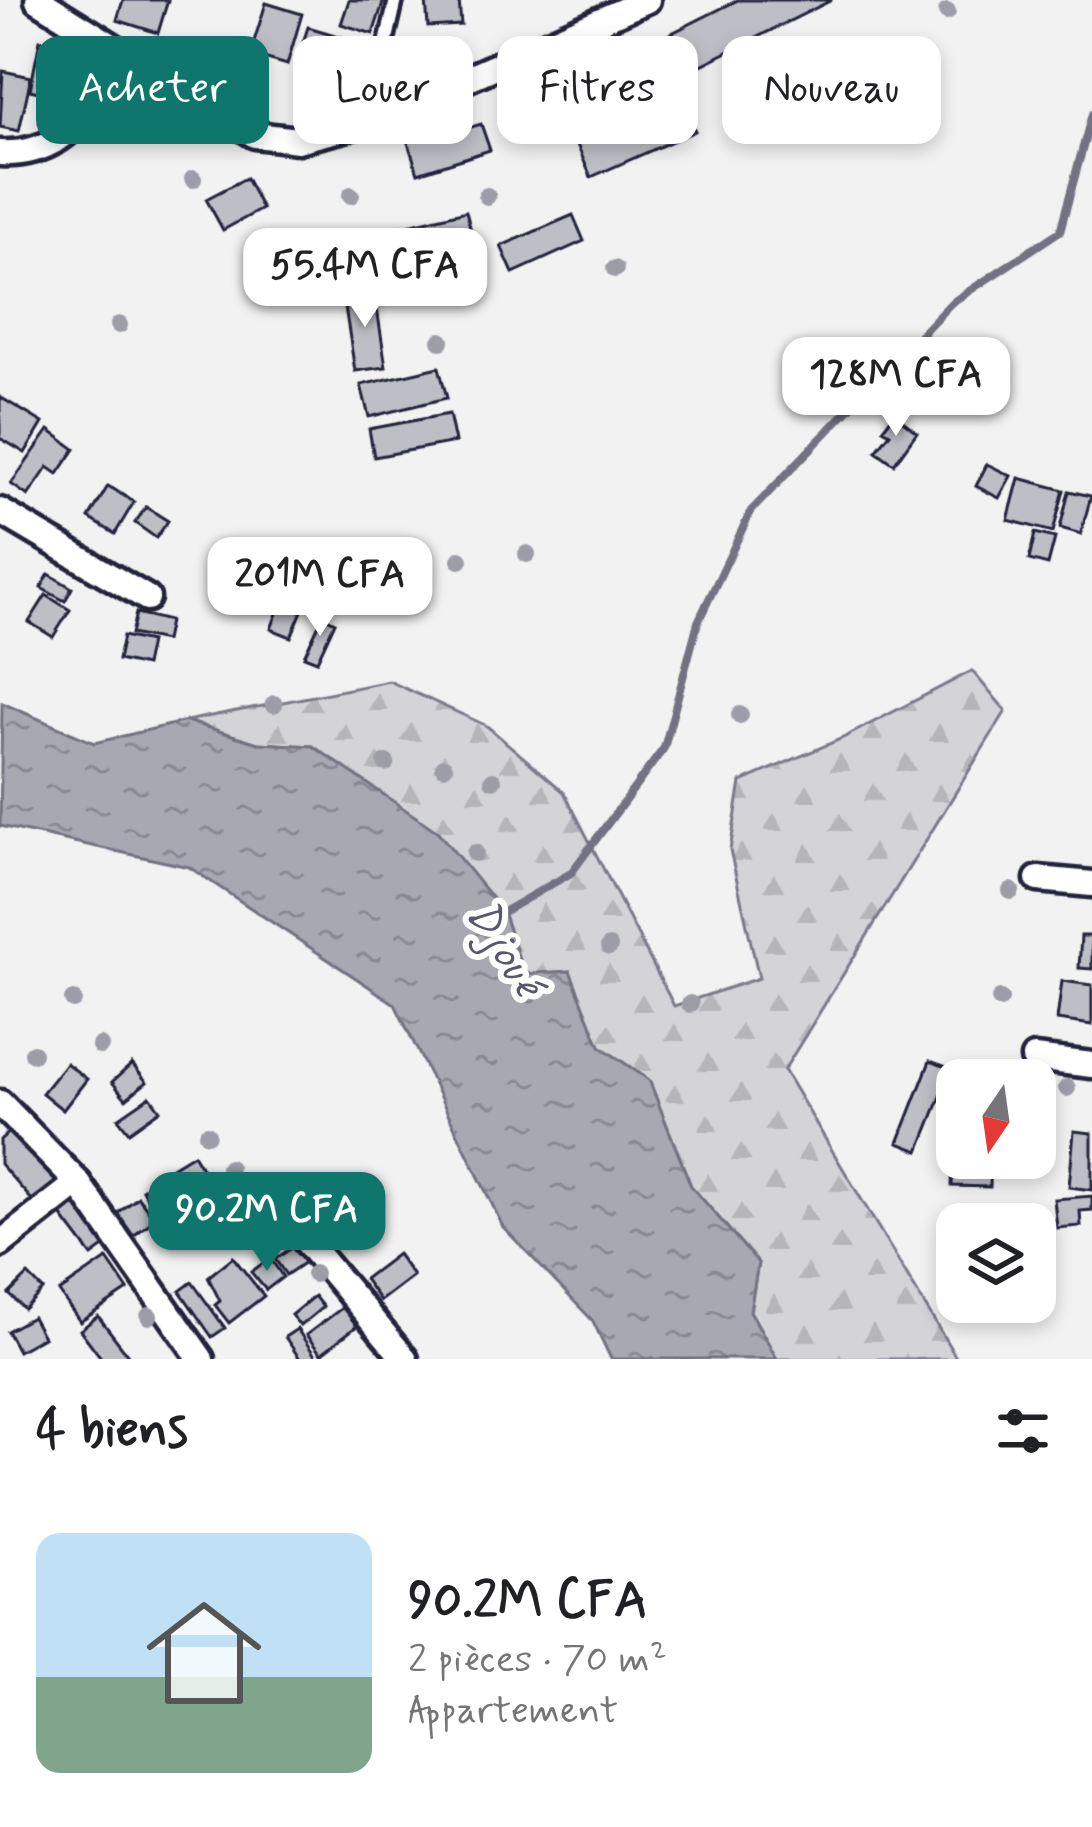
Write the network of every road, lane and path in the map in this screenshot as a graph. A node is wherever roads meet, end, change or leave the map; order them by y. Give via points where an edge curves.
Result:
1 (38, 0) edge
2 (396, 0) edge
3 (647, 0) edge
4 (91, 36) edge
5 (388, 36) edge
6 (473, 76) edge
7 (53, 144) edge
8 (0, 153) edge
9 (0, 511) edge
10 (147, 598) dead end
11 (1038, 879) dead end
12 (1092, 884) edge
13 (1034, 1058) dead end
14 (1092, 1065) edge
15 (0, 1103) edge
16 (78, 1183) junction
17 (296, 1229) dead end
18 (0, 1244) edge
19 (187, 1355) edge
20 (404, 1359) edge

1 - 4 street
2 - 5 lane
3 - 6 street
7 - 8 street
9 - 10 street
11 - 12 street
13 - 14 street
15 - 16 street
16 - 18 street
16 - 19 street
17 - 20 street

